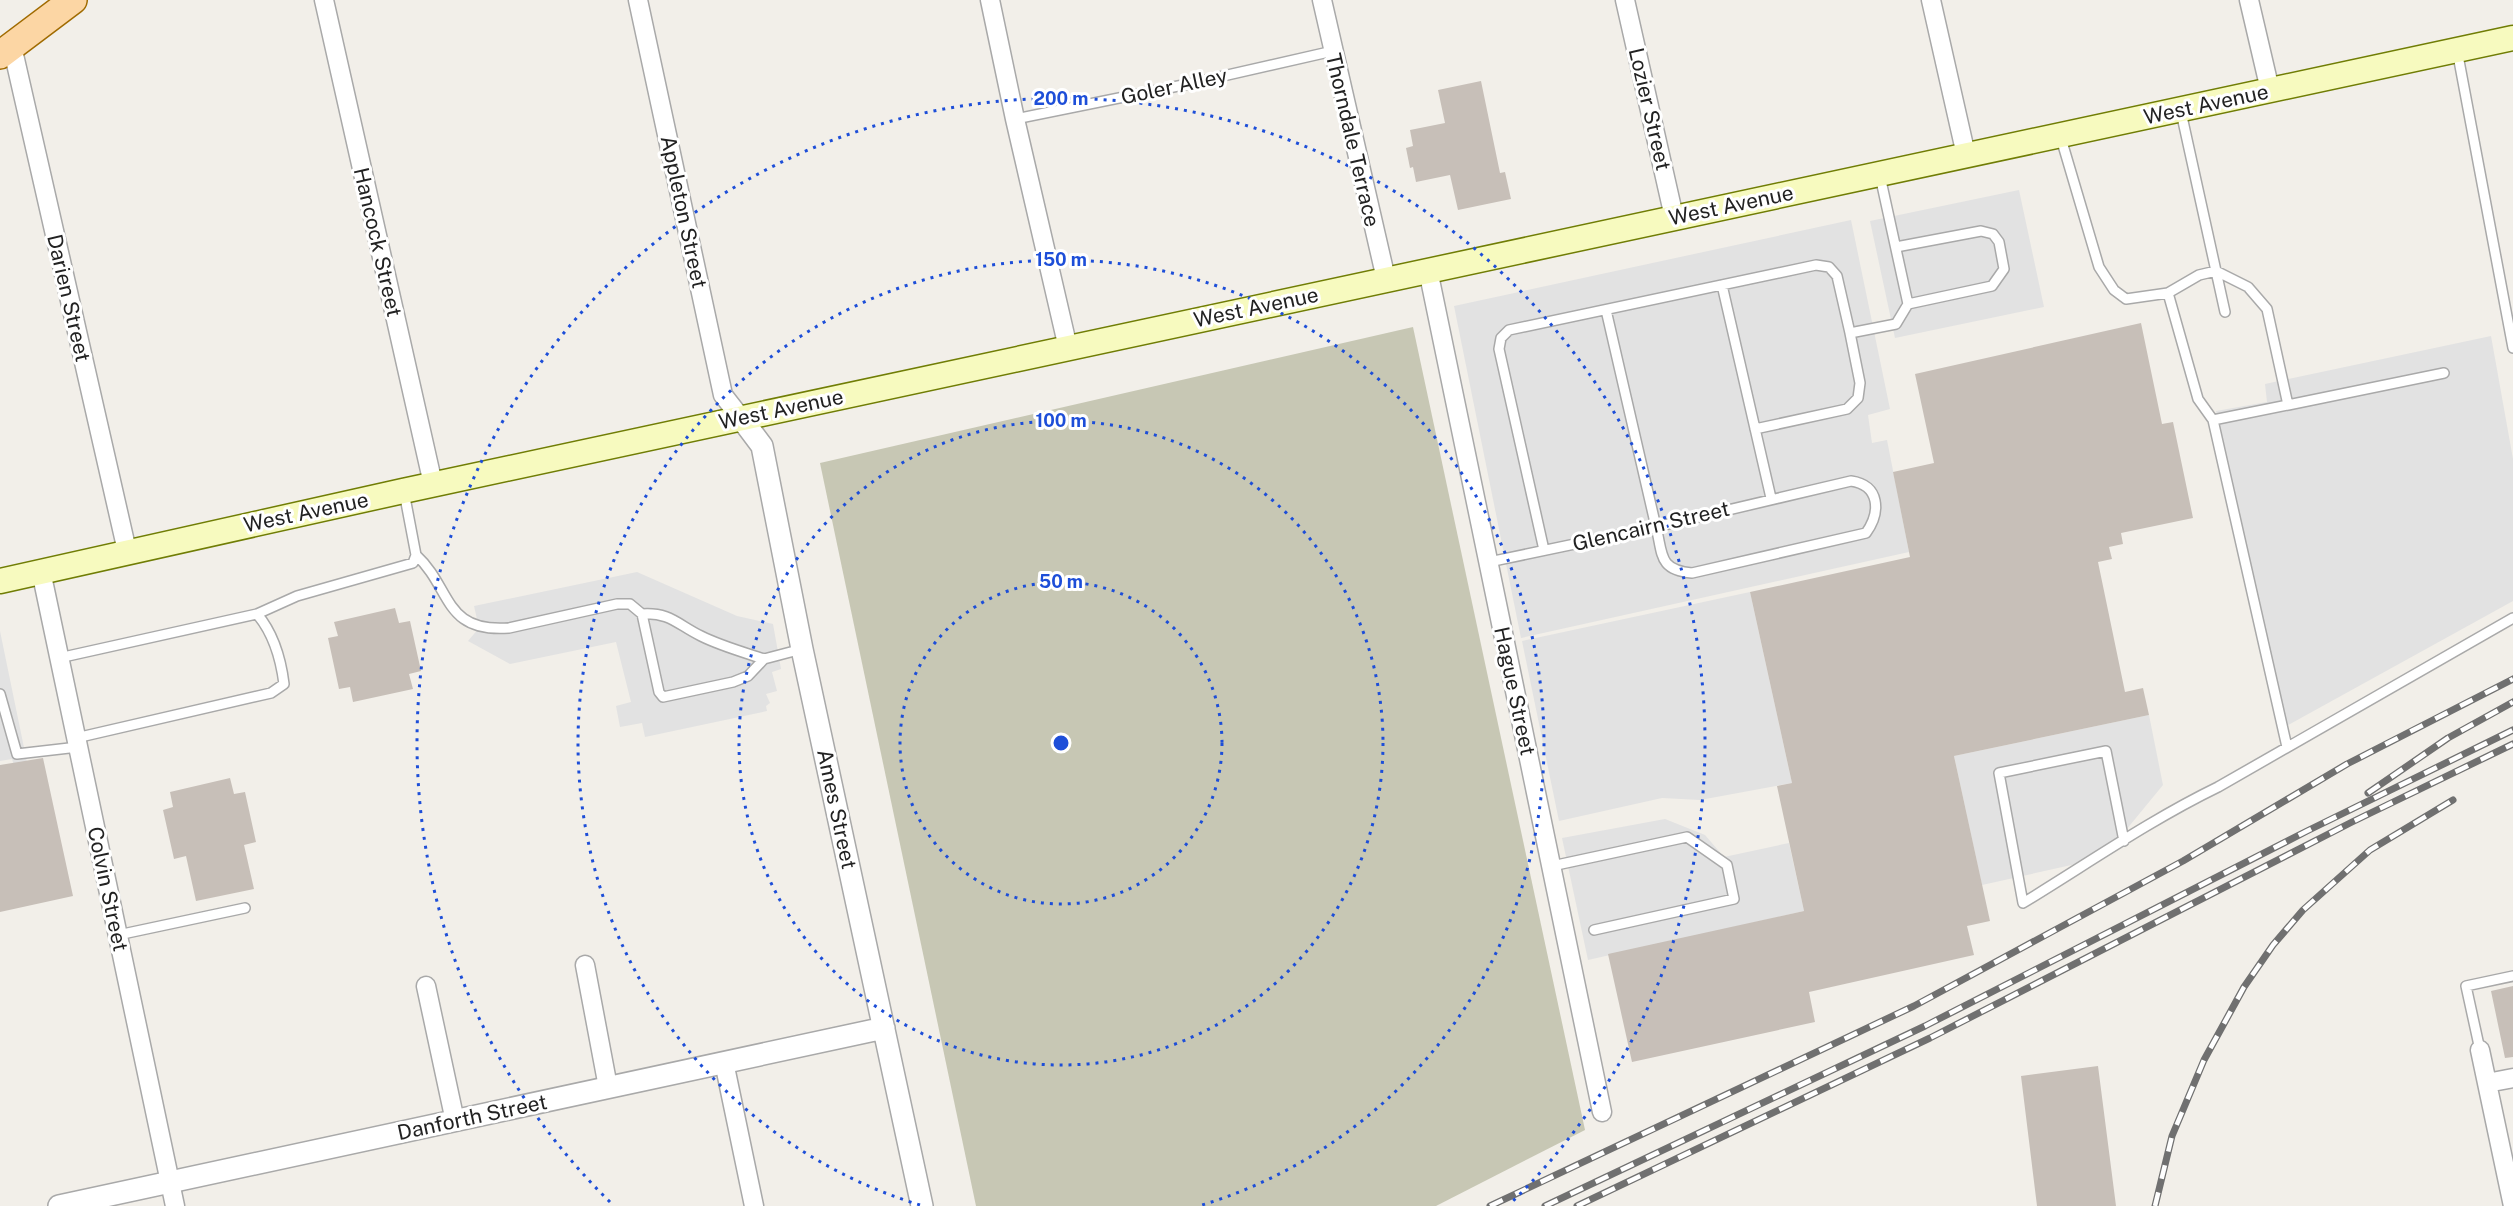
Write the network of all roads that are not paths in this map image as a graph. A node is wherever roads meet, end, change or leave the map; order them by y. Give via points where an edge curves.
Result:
1 (73, 0) edge
2 (324, 0) edge
3 (638, 0) edge
4 (990, 0) edge
5 (1322, 0) edge
6 (1625, 0) edge
7 (1931, 0) edge
8 (2249, 0) edge
9 (2513, 38) edge
10 (6, 50) edge
11 (2457, 50) junction
12 (1333, 51) junction
13 (2270, 90) junction
14 (2180, 109) junction
15 (1015, 119) junction
16 (2060, 135) junction
17 (1966, 155) junction
18 (1879, 174) junction
19 (1674, 217) junction
20 (1896, 247) junction
21 (1428, 270) junction
22 (2216, 271) junction
23 (1386, 279) junction
24 (1722, 285) junction
25 (2168, 293) junction
26 (1908, 304) junction
27 (1606, 310) junction
28 (2225, 312) dead end
29 (1850, 333) junction
30 (1068, 348) junction
31 (2513, 348) edge
32 (2444, 373) dead end
33 (2288, 405) junction
34 (741, 418) junction
35 (2213, 420) junction
36 (1755, 429) junction
37 (433, 484) junction
38 (403, 491) junction
39 (1771, 498) junction
40 (1656, 527) junction
41 (1544, 550) junction
42 (127, 551) junction
43 (416, 555) junction
44 (1489, 562) junction
45 (41, 572) junction
46 (0, 581) edge
47 (258, 614) junction
48 (642, 614) junction
49 (2513, 618) edge
50 (802, 649) junction
51 (59, 658) junction
52 (764, 658) junction
53 (0, 694) edge
54 (4, 727) edge
55 (77, 743) junction
56 (2287, 747) junction
57 (2124, 841) junction
58 (1552, 866) junction
59 (245, 908) dead end
60 (1594, 930) dead end
61 (118, 935) junction
62 (585, 965) dead end
63 (2513, 976) edge
64 (426, 986) dead end
65 (884, 1028) junction
66 (2480, 1050) joint
67 (724, 1062) junction
68 (2513, 1078) edge
69 (2487, 1083) junction
70 (608, 1088) junction
71 (1602, 1113) dead end
72 (455, 1121) junction
73 (170, 1182) junction
74 (59, 1206) edge
75 (175, 1206) edge
76 (754, 1206) edge
77 (922, 1206) edge
78 (2513, 1206) edge

1 - 10 main road
2 - 37 street, Hancock Street
3 - 34 street, Appleton Street via 723,395
4 - 15 street
5 - 12 street, Thorndale Terrace
6 - 19 street, Lozier Street
7 - 17 street
8 - 13 street
9 - 11 main road, West Avenue
10 - 42 street, Darien Street
11 - 13 main road, West Avenue
11 - 31 lane
12 - 15 lane, Goler Alley
12 - 23 street, Thorndale Terrace
13 - 14 main road, West Avenue
14 - 16 main road, West Avenue
14 - 22 lane
15 - 30 street
16 - 17 main road, West Avenue
16 - 25 lane via 2099,267 2109,282 2126,299
17 - 18 main road, West Avenue
18 - 19 main road, West Avenue
18 - 20 lane
19 - 21 main road, West Avenue
20 - 26 lane
20 - 26 lane via 1981,231 1993,234 1999,242 2004,269 1992,285
21 - 23 main road, West Avenue
21 - 44 street, Hague Street
22 - 25 lane via 2199,275
22 - 28 lane
22 - 33 lane via 2248,287 2267,309
23 - 30 main road, West Avenue
24 - 27 lane
24 - 29 lane via 1816,265 1829,267 1837,276
24 - 36 lane
25 - 35 lane via 2198,399
26 - 29 lane via 1896,324
27 - 40 lane
27 - 41 lane via 1509,330 1501,338 1499,349
29 - 36 lane via 1860,383 1858,398 1847,409
30 - 34 main road, West Avenue
32 - 33 lane
33 - 35 lane
34 - 37 main road, West Avenue
34 - 50 street, Ames Street via 762,446
35 - 56 lane
36 - 39 lane
37 - 38 main road, West Avenue
38 - 42 main road, West Avenue
38 - 43 lane
39 - 40 lane, Glencairn Street
39 - 40 lane, Glencairn Street via 1851,481 1864,483 1872,492 1874,522 1866,533 1692,573 1676,572 1664,562
40 - 41 lane, Glencairn Street
41 - 44 lane, Glencairn Street
42 - 45 main road, West Avenue
43 - 47 lane via 409,566 297,596
43 - 48 lane via 425,562 452,607 472,625 509,628 625,603
44 - 58 street, Hague Street
45 - 46 main road, West Avenue
45 - 51 street, Colvin Street
47 - 51 lane
47 - 55 lane via 280,660 284,684 271,693
48 - 52 lane via 658,613 700,636
48 - 52 lane via 663,697 733,682 748,676
49 - 56 lane
50 - 52 lane
50 - 65 street, Ames Street
51 - 55 street, Colvin Street
53 - 54 lane
54 - 55 lane via 17,754
55 - 61 street, Colvin Street
56 - 57 lane via 2182,804
57 - 57 lane via 2023,903 1999,773 2106,752
58 - 60 lane via 1687,837 1727,865 1734,899
58 - 71 street, Hague Street
59 - 61 lane
61 - 73 street, Colvin Street
62 - 70 street
63 - 66 lane via 2466,986
64 - 72 street
65 - 67 street, Danforth Street
65 - 77 street, Ames Street
66 - 69 street
67 - 70 street, Danforth Street
67 - 76 street
68 - 69 street
69 - 78 street
70 - 72 street, Danforth Street
72 - 73 street, Danforth Street
73 - 74 street, Danforth Street
73 - 75 street, Colvin Street

